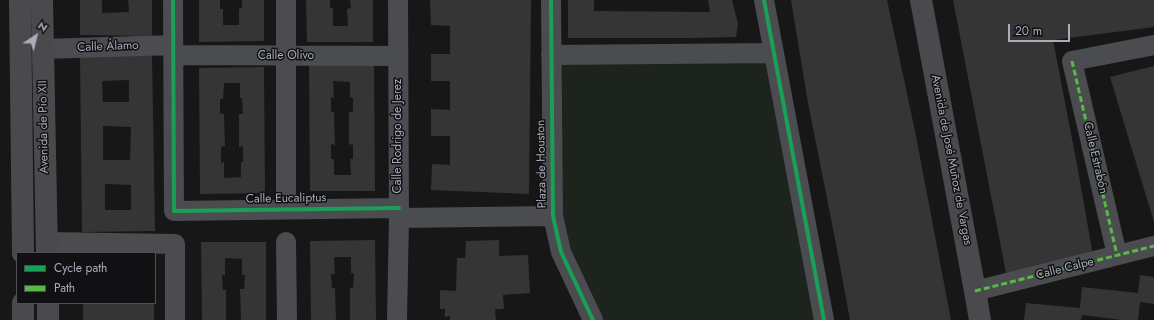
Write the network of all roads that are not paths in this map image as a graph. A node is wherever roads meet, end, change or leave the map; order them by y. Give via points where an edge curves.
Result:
1 (20, 0) edge
2 (42, 0) edge
3 (174, 0) edge
4 (286, 0) edge
5 (398, 0) edge
6 (550, 0) edge
7 (764, 0) edge
8 (921, 0) edge
9 (1154, 45) edge
10 (42, 49) junction
11 (173, 50) junction
12 (774, 53) junction
13 (551, 55) junction
14 (286, 56) junction
15 (398, 56) junction
16 (286, 208) junction
17 (399, 213) junction
18 (553, 216) junction
19 (286, 242) dead end
20 (1154, 246) edge
21 (47, 248) edge
22 (23, 252) edge
23 (1117, 255) junction
24 (975, 290) junction
25 (23, 304) edge
26 (48, 304) edge
27 (23, 320) edge
28 (48, 320) edge
29 (175, 320) edge
30 (287, 320) edge
31 (397, 320) edge
32 (593, 320) edge
33 (824, 320) edge
34 (980, 320) edge

1 - 22 main road, Avenida de Pío XII
2 - 10 main road, Avenida de Pío XII
3 - 11 street
4 - 14 street
5 - 15 street, Calle Rodrigo de Jerez
6 - 13 street, Plaza de Houston
7 - 12 street
8 - 24 main road, Avenida de José Muñoz de Vargas
9 - 23 street, Calle Estrabón via 1072,61
10 - 11 street, Calle Álamo
10 - 21 main road, Avenida de Pío XII
11 - 14 street, Calle Olivo
11 - 16 street, Calle Eucaliptus via 174,211
12 - 13 street
12 - 33 street
13 - 18 street, Plaza de Houston
14 - 15 street, Calle Olivo
14 - 16 street
15 - 17 street, Calle Rodrigo de Jerez
16 - 17 street, Calle Eucaliptus
17 - 18 street, Calle Eucaliptus
17 - 31 street, Calle Rodrigo de Jerez
18 - 32 street, Plaza de Houston via 562,252
19 - 30 street
20 - 23 street, Calle Calpe
21 - 29 street via 175,244
23 - 24 street, Calle Calpe
24 - 34 main road, Avenida de José Muñoz de Vargas
25 - 27 main road
26 - 28 main road

